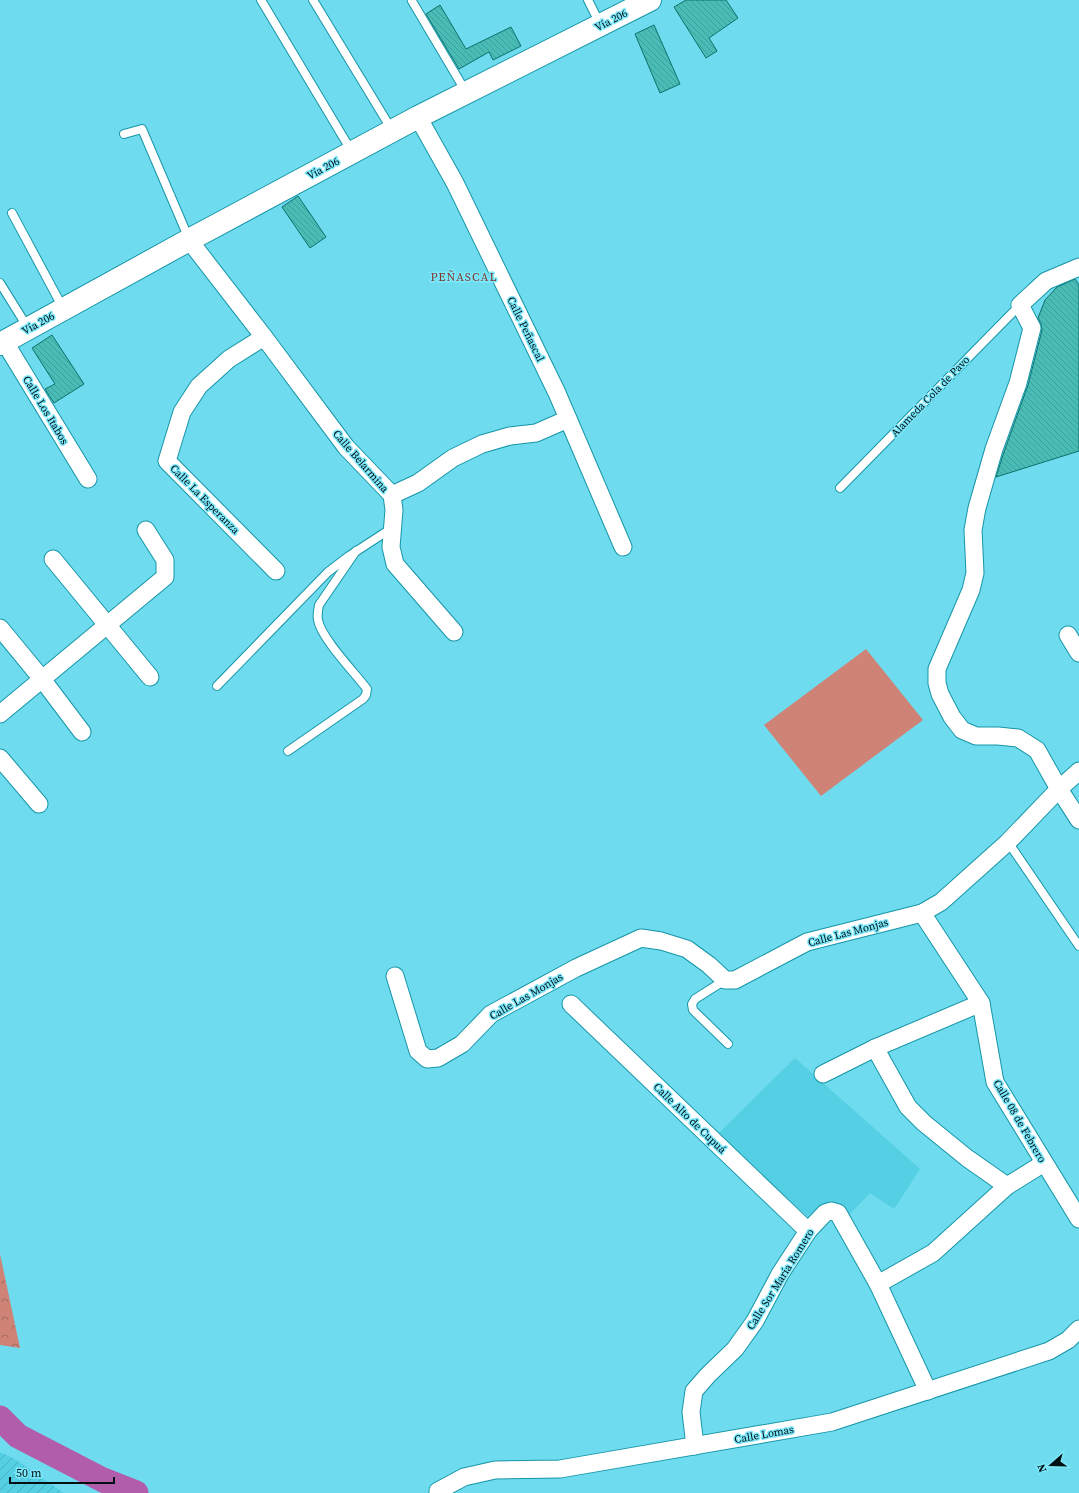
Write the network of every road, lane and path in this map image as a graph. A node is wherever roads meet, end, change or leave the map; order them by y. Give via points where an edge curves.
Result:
1 (261, 0) edge
2 (313, 0) edge
3 (588, 0) edge
4 (650, 0) edge
5 (412, 1) dead end
6 (600, 25) junction
7 (466, 92) junction
8 (418, 117) junction
9 (392, 131) junction
10 (124, 134) dead end
11 (352, 152) junction
12 (12, 213) dead end
13 (189, 240) junction
14 (1079, 267) edge
15 (0, 283) edge
16 (1020, 305) junction
17 (64, 309) junction
18 (28, 328) junction
19 (264, 337) junction
20 (2, 343) edge
21 (568, 419) junction
22 (88, 479) dead end
23 (840, 488) dead end
24 (392, 495) junction
25 (392, 527) junction
26 (146, 530) dead end
27 (623, 547) dead end
28 (356, 551) junction
29 (53, 559) dead end
30 (276, 571) dead end
31 (108, 625) junction
32 (0, 628) edge
33 (454, 632) dead end
34 (1068, 635) dead end
35 (1079, 653) edge
36 (150, 677) dead end
37 (42, 679) junction
38 (217, 686) dead end
39 (0, 714) edge
40 (82, 732) dead end
41 (288, 751) dead end
42 (0, 758) edge
43 (1079, 771) edge
44 (1058, 789) junction
45 (39, 804) dead end
46 (1079, 820) edge
47 (1008, 842) junction
48 (922, 913) junction
49 (1079, 946) edge
50 (395, 976) dead end
51 (725, 980) junction
52 (981, 1003) junction
53 (572, 1004) dead end
54 (728, 1044) dead end
55 (875, 1048) junction
56 (823, 1074) dead end
57 (1044, 1163) junction
58 (1007, 1186) junction
59 (1079, 1219) edge
60 (808, 1231) junction
61 (878, 1284) junction
62 (1079, 1329) edge
63 (928, 1391) junction
64 (696, 1446) junction
65 (438, 1493) edge

1 - 11 lane
2 - 9 lane
3 - 6 lane
4 - 6 main road, Vía 206
5 - 7 lane
6 - 7 main road, Vía 206
7 - 8 main road, Vía 206
8 - 9 main road, Vía 206
8 - 21 street, Calle Peñascal via 455,184
9 - 11 main road, Vía 206
10 - 13 lane via 142,130
11 - 13 main road, Vía 206
12 - 17 lane
13 - 17 main road, Vía 206
13 - 19 street
14 - 16 street via 1046,281
15 - 18 lane
16 - 23 lane, Alameda Cola de Pavo
16 - 44 street via 1032,328 1018,383 994,449 977,508 973,530 975,573 972,590 937,669 937,683 952,717 962,730 976,736 1018,738 1037,750
17 - 18 main road, Vía 206
18 - 20 main road, Vía 206
19 - 24 street, Calle Belarmina via 346,447
19 - 30 street, Calle La Esperanza via 229,359 199,386 182,412 167,461
20 - 22 street, Calle Los Itabos
21 - 24 street via 536,433 510,436 482,444 453,458 418,483
21 - 27 street, Calle Peñascal
24 - 25 street, Calle Belarmina
25 - 28 lane
25 - 33 street, Calle Belarmina via 391,547 395,564
26 - 31 street via 165,560 165,577
28 - 38 lane via 328,572
28 - 41 lane via 319,605 317,612 324,635 367,689 366,695
29 - 31 street
31 - 36 street
31 - 37 street
32 - 37 street
34 - 35 street
37 - 39 street
37 - 40 street
42 - 45 street
43 - 44 street, Calle Las Monjas
44 - 46 street
44 - 47 street, Calle Las Monjas
47 - 48 street, Calle Las Monjas via 941,902
47 - 49 lane
48 - 51 street, Calle Las Monjas via 807,942 735,980
48 - 52 street, Calle 08 de Febrero
50 - 51 street, Calle Las Monjas via 418,1051 427,1059 438,1058 462,1044 491,1014 576,968 641,938 687,949
51 - 54 lane via 695,999 692,1004 694,1010
52 - 55 street
52 - 57 street, Calle 08 de Febrero via 995,1082
53 - 60 street, Calle Alto de Cupuá
55 - 56 street
55 - 58 street via 908,1107 967,1158
57 - 58 street
57 - 59 street, Calle 08 de Febrero
58 - 61 street via 933,1253
60 - 61 street, Calle Sor María Romero via 825,1213 838,1213
60 - 64 street, Calle Sor María Romero via 780,1274 755,1321 735,1349 694,1392 691,1412
61 - 63 street, Calle Sor María Romero
62 - 63 street, Calle Lomas via 1068,1340 1049,1351
63 - 64 street, Calle Lomas via 832,1422
64 - 65 street, Calle Lomas via 560,1470 495,1470 464,1477

